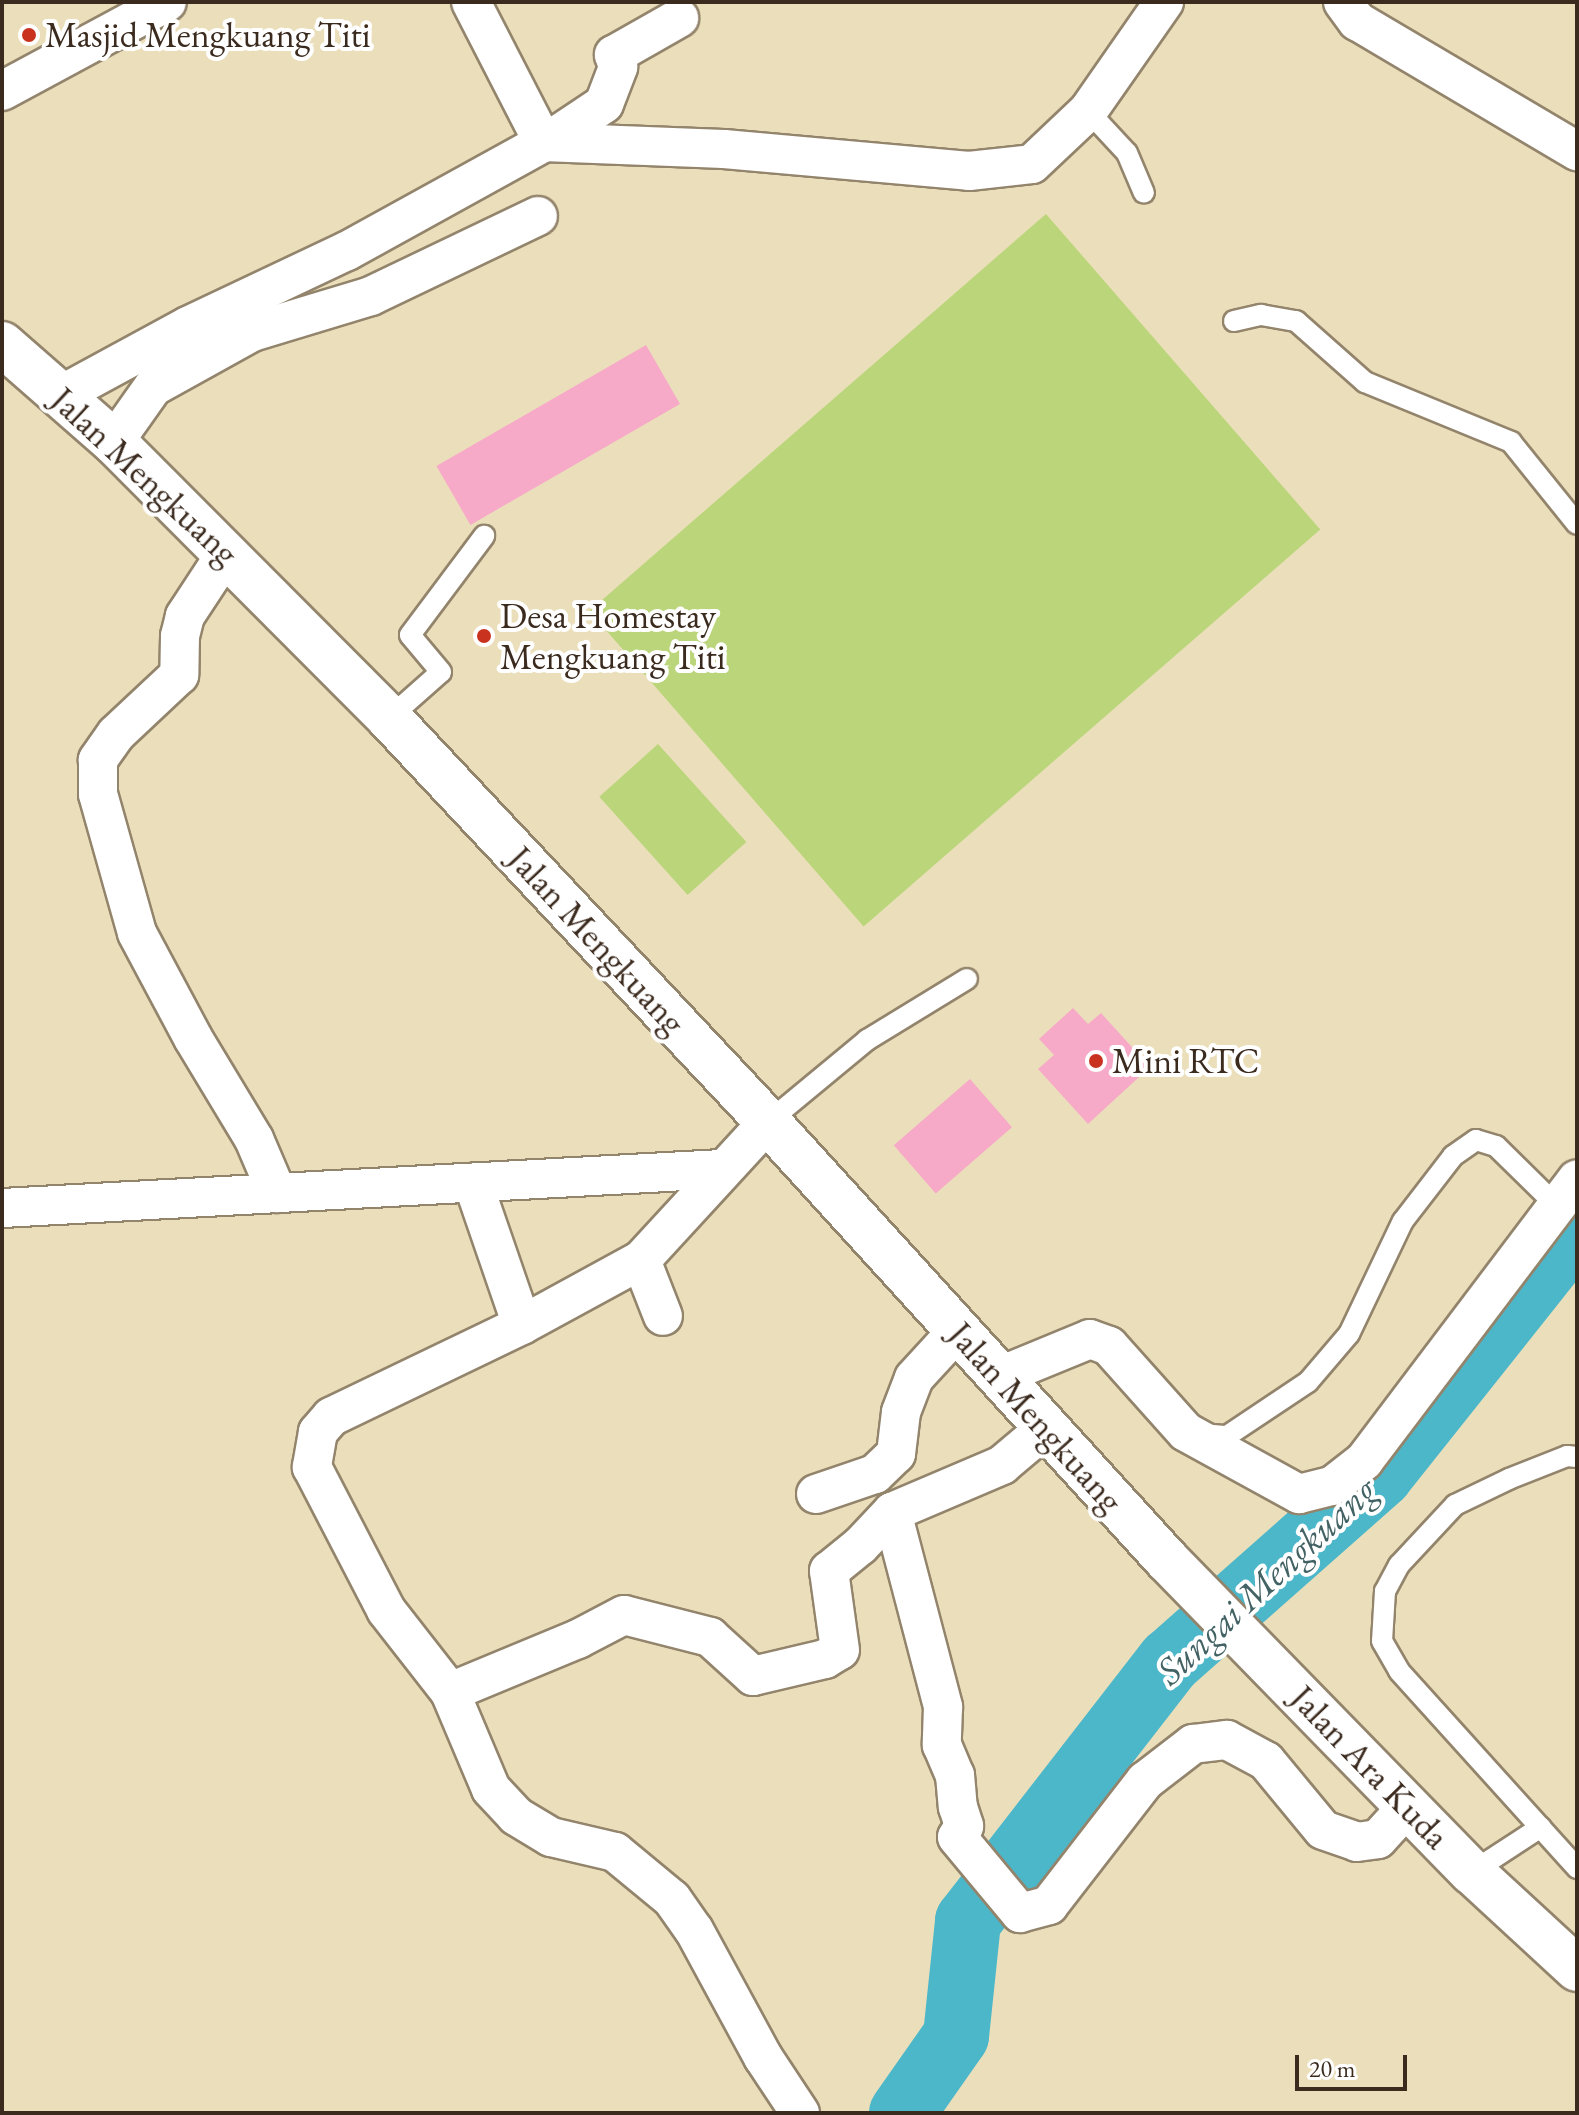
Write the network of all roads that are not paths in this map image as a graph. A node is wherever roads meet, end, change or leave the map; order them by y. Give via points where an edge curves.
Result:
1 (167, 2) edge
2 (471, 2) edge
3 (1164, 2) edge
4 (1343, 2) edge
5 (679, 18) dead end
6 (2, 91) edge
7 (1088, 111) junction
8 (543, 142) junction
9 (1577, 151) edge
10 (1144, 193) dead end
11 (538, 216) dead end
12 (347, 251) junction
13 (371, 296) junction
14 (1234, 321) dead end
15 (2, 344) edge
16 (79, 385) junction
17 (124, 427) junction
18 (1577, 524) edge
19 (484, 536) dead end
20 (227, 552) junction
21 (389, 718) junction
22 (967, 979) dead end
23 (768, 1122) junction
24 (723, 1169) junction
25 (473, 1183) junction
26 (1567, 1192) edge
27 (277, 1193) junction
28 (2, 1208) edge
29 (641, 1260) junction
30 (663, 1316) dead end
31 (522, 1325) junction
32 (957, 1331) junction
33 (1000, 1376) junction
34 (1046, 1428) junction
35 (1186, 1432) junction
36 (1577, 1457) edge
37 (816, 1494) dead end
38 (892, 1512) junction
39 (1167, 1560) joint
40 (450, 1692) junction
41 (1408, 1806) junction
42 (1541, 1827) junction
43 (1577, 1868) edge
44 (1472, 1872) junction
45 (1577, 1969) edge
46 (800, 2113) edge

1 - 6 street
2 - 8 street
3 - 7 street
4 - 9 street via 1357,21
5 - 8 street via 614,55 618,67 604,104
7 - 8 street via 1032,164 969,171 724,149
7 - 10 lane via 1127,153
8 - 12 street
11 - 13 street
12 - 13 street
12 - 16 street
13 - 17 street via 252,332 153,387
14 - 18 lane via 1261,315 1296,321 1365,382 1511,442
15 - 16 main road, Jalan Mengkuang
16 - 17 main road, Jalan Mengkuang
17 - 20 main road, Jalan Mengkuang
19 - 21 lane via 410,635 441,672
20 - 21 main road, Jalan Mengkuang
20 - 27 street via 185,616 179,675 116,734 98,760 98,794 137,933 254,1139
21 - 23 main road, Jalan Mengkuang
22 - 23 lane via 867,1040
23 - 24 street
23 - 32 main road, Jalan Mengkuang
24 - 25 street
24 - 29 street
25 - 27 street
25 - 31 street
26 - 35 street via 1364,1461 1332,1486 1299,1494
26 - 35 lane via 1496,1146 1476,1140 1453,1156 1403,1221 1349,1334 1308,1382 1227,1436
27 - 28 street
29 - 30 street
29 - 31 street
31 - 40 street via 361,1401 331,1417 318,1432 312,1467 386,1610
32 - 33 main road, Jalan Mengkuang
32 - 37 street via 914,1378 901,1412 896,1454 875,1474
33 - 34 main road, Jalan Mengkuang
33 - 35 street via 1090,1339 1109,1346
34 - 38 street via 1002,1465
34 - 39 main road, Jalan Mengkuang
36 - 42 lane via 1567,1456 1455,1505 1399,1565 1385,1591 1382,1641 1399,1671
38 - 40 street via 829,1571 840,1650 825,1659 753,1676 710,1637 624,1615
38 - 41 street via 943,1707 942,1745 955,1775 964,1826 957,1837 1020,1913 1049,1905 1145,1781 1193,1744 1227,1740 1266,1761 1323,1830 1357,1842 1378,1839
39 - 41 main road, Jalan Ara Kuda
40 - 46 street via 491,1789 516,1816 551,1837 615,1852 672,1899
41 - 44 main road, Jalan Ara Kuda
42 - 43 lane
42 - 44 lane
44 - 45 main road, Jalan Ara Kuda

